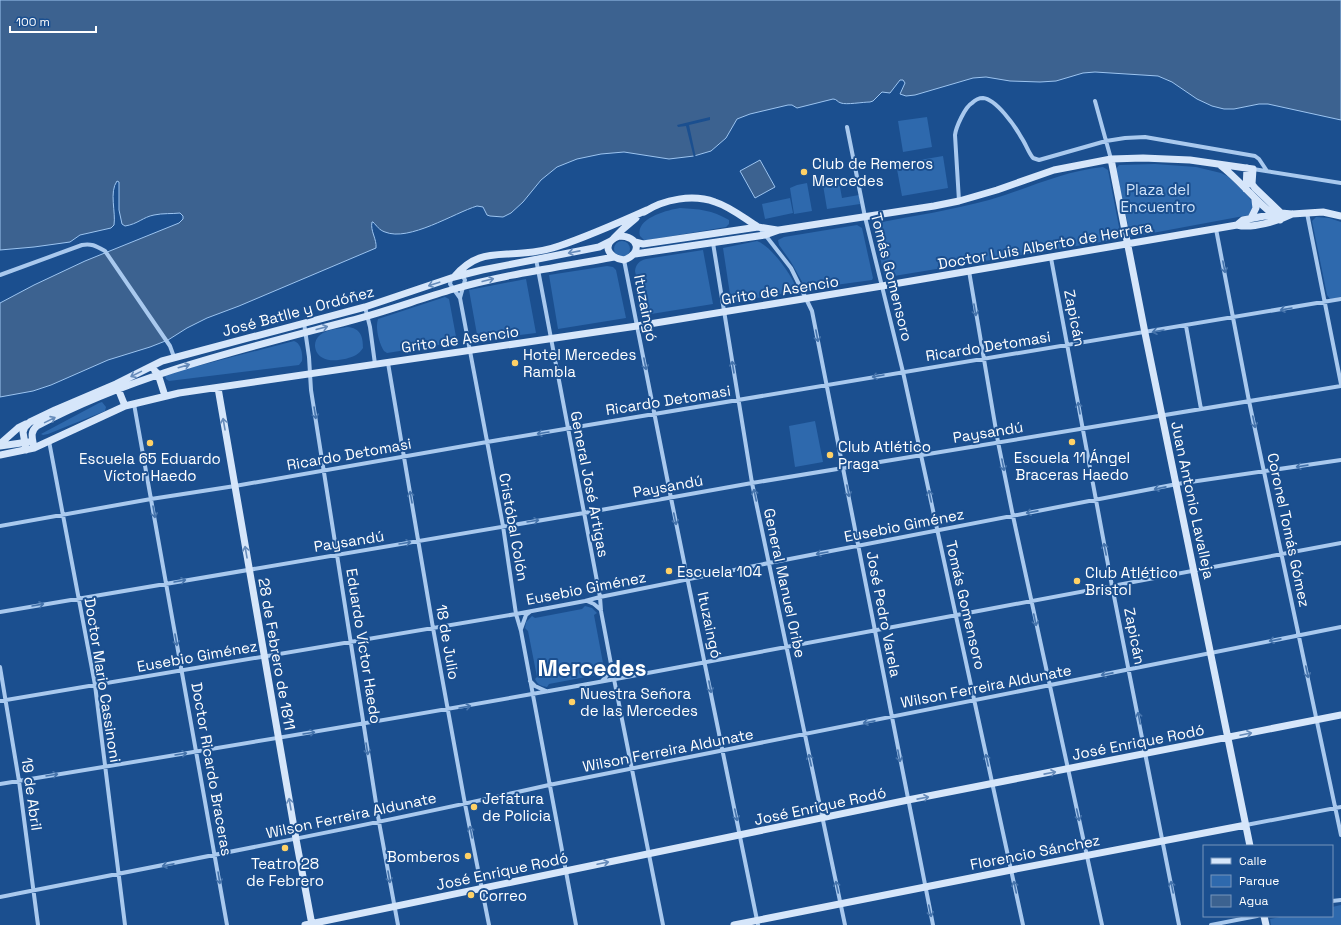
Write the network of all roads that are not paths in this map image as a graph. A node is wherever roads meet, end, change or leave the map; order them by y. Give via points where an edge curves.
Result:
1 (1095, 101) dead end
2 (848, 127) dead end
3 (1106, 141) junction
4 (1111, 159) junction
5 (1219, 164) junction
6 (1250, 168) junction
7 (1267, 171) junction
8 (1341, 183) edge
9 (1246, 189) junction
10 (1255, 200) junction
11 (959, 201) junction
12 (647, 210) junction
13 (1307, 213) junction
14 (1273, 214) junction
15 (1281, 216) junction
16 (1341, 216) edge
17 (865, 217) junction
18 (1251, 218) junction
19 (1237, 225) junction
20 (758, 227) junction
21 (1216, 228) junction
22 (779, 230) junction
23 (765, 235) junction
24 (613, 240) junction
25 (635, 242) junction
26 (713, 243) junction
27 (1128, 244) junction
28 (634, 254) junction
29 (614, 258) junction
30 (1051, 258) junction
31 (536, 259) junction
32 (624, 260) junction
33 (538, 271) junction
34 (969, 271) junction
35 (0, 275) edge
36 (456, 277) junction
37 (463, 286) junction
38 (882, 286) junction
39 (453, 289) junction
40 (460, 298) junction
41 (807, 298) junction
42 (1341, 300) edge
43 (1325, 302) junction
44 (365, 307) junction
45 (724, 312) junction
46 (368, 316) junction
47 (1234, 318) junction
48 (304, 323) junction
49 (638, 326) junction
50 (1186, 326) junction
51 (305, 332) junction
52 (1144, 333) junction
53 (550, 339) junction
54 (1068, 346) junction
55 (470, 351) junction
56 (174, 357) junction
57 (984, 360) junction
58 (388, 363) junction
59 (375, 364) junction
60 (151, 366) junction
61 (903, 372) junction
62 (158, 374) junction
63 (310, 374) junction
64 (827, 385) junction
65 (1341, 385) edge
66 (117, 387) junction
67 (218, 388) junction
68 (165, 396) junction
69 (738, 401) junction
70 (1250, 401) junction
71 (134, 404) junction
72 (125, 406) junction
73 (1201, 409) junction
74 (654, 414) junction
75 (1161, 415) junction
76 (30, 422) junction
77 (568, 429) junction
78 (1083, 429) junction
79 (48, 440) junction
80 (24, 442) junction
81 (487, 442) junction
82 (998, 442) junction
83 (0, 445) edge
84 (31, 447) junction
85 (0, 455) edge
86 (921, 455) junction
87 (404, 457) junction
88 (1341, 460) edge
89 (843, 468) junction
90 (324, 470) junction
91 (1264, 471) junction
92 (752, 483) junction
93 (1177, 484) junction
94 (235, 486) junction
95 (671, 498) junction
96 (151, 499) junction
97 (1096, 500) junction
98 (584, 513) junction
99 (62, 514) junction
100 (1013, 516) junction
101 (0, 526) edge
102 (503, 526) junction
103 (937, 531) junction
104 (418, 541) junction
105 (1341, 544) edge
106 (858, 546) junction
107 (1282, 554) junction
108 (337, 555) junction
109 (769, 563) junction
110 (250, 570) junction
111 (1194, 570) junction
112 (688, 579) junction
113 (166, 584) junction
114 (1112, 586) junction
115 (600, 597) junction
116 (78, 598) junction
117 (1031, 600) junction
118 (585, 601) junction
119 (531, 611) junction
120 (601, 611) junction
121 (0, 612) edge
122 (516, 614) junction
123 (956, 615) junction
124 (1341, 627) edge
125 (433, 628) junction
126 (874, 630) junction
127 (521, 631) junction
128 (1299, 635) junction
129 (351, 642) junction
130 (786, 647) junction
131 (1211, 653) junction
132 (264, 657) junction
133 (706, 663) junction
134 (611, 664) junction
135 (0, 667) edge
136 (1129, 670) junction
137 (182, 671) junction
138 (615, 680) junction
139 (530, 681) junction
140 (602, 682) junction
141 (94, 686) junction
142 (1050, 686) junction
143 (546, 691) junction
144 (532, 694) junction
145 (6, 700) junction
146 (975, 701) junction
147 (0, 702) edge
148 (448, 710) junction
149 (1341, 715) edge
150 (892, 718) junction
151 (1317, 720) junction
152 (364, 724) junction
153 (805, 735) junction
154 (278, 738) junction
155 (1228, 738) junction
156 (723, 751) junction
157 (196, 752) junction
158 (1146, 754) junction
159 (105, 767) junction
160 (1068, 769) junction
161 (632, 770) junction
162 (19, 781) junction
163 (0, 784) edge
164 (992, 784) junction
165 (549, 786) junction
166 (908, 800) junction
167 (465, 804) junction
168 (1341, 807) edge
169 (1335, 808) junction
170 (822, 818) junction
171 (379, 822) junction
172 (1246, 825) junction
173 (741, 835) junction
174 (1341, 835) edge
175 (296, 838) junction
176 (1162, 841) junction
177 (1250, 845) edge
178 (649, 854) junction
179 (216, 855) junction
180 (1087, 856) junction
181 (1011, 870) junction
182 (565, 871) junction
183 (119, 874) junction
184 (925, 887) junction
185 (482, 888) junction
186 (34, 890) junction
187 (0, 897) edge
188 (841, 904) junction
189 (394, 906) junction
190 (1252, 917) edge
191 (758, 923) edge
192 (310, 924) edge
193 (38, 925) edge
194 (125, 925) edge
195 (227, 925) edge
196 (398, 925) edge
197 (489, 925) edge
198 (576, 925) edge
199 (663, 925) edge
200 (734, 925) edge
201 (845, 925) edge
202 (933, 925) edge
203 (1023, 925) edge
204 (1102, 925) edge
205 (1179, 925) edge
206 (1211, 925) edge

1 - 3 street
2 - 17 street, Tomás Gomensoro
3 - 4 street
3 - 7 street via 1145,137 1255,156
3 - 11 street via 1039,160 1033,158 1021,136 1001,110 984,98 978,99 970,104 956,129
4 - 5 street via 1166,158
4 - 11 street via 1054,170
4 - 27 street, Juan Antonio Lavalleja
5 - 6 street
5 - 9 street
6 - 7 street
6 - 9 street
6 - 15 street via 1252,184
7 - 8 street
9 - 10 street
10 - 14 street
10 - 18 street via 1256,208
11 - 17 street
12 - 20 street via 668,201 699,199 715,202
12 - 24 street
12 - 36 street via 558,247 483,256 462,268
13 - 15 street, Doctor Luis Alberto de Herrera
13 - 16 street, Doctor Luis Alberto de Herrera
13 - 43 street
14 - 15 street, Doctor Luis Alberto de Herrera
14 - 18 street, Doctor Luis Alberto de Herrera
15 - 19 street, Doctor Luis Alberto de Herrera via 1244,227
17 - 22 street
17 - 38 street, Tomás Gomensoro
18 - 19 street, Doctor Luis Alberto de Herrera
19 - 21 street, Doctor Luis Alberto de Herrera
20 - 22 street
20 - 23 street, José Pedro Varela
20 - 25 street via 643,244
21 - 27 street, Doctor Luis Alberto de Herrera
21 -> 47 street, Coronel Tomás Gómez
22 - 23 street
23 - 26 street
23 - 41 street, José Pedro Varela via 790,268
24 - 25 street via 625,236
24 - 29 street via 608,246
24 -> 31 street, José Batlle y Ordóñez via 599,247
25 - 28 street via 637,249
26 - 28 street
26 - 45 street, General Manuel Oribe
27 - 30 street, Doctor Luis Alberto de Herrera
27 - 52 street, Juan Antonio Lavalleja
28 - 32 street
29 - 32 street
29 - 33 street
30 - 34 street, Doctor Luis Alberto de Herrera
30 - 54 street, Zapicán
31 - 33 street, General José Artigas
31 - 36 street, José Batlle y Ordóñez
32 - 49 street, Ituzaingó
37 -> 33 street
33 - 53 street, General José Artigas
34 - 38 street, Doctor Luis Alberto de Herrera
34 -> 57 street
35 - 56 street via 82,244 93,244 105,251 170,346
36 - 37 street via 465,280
36 - 39 street via 450,284
36 -> 44 street, José Batlle y Ordóñez
37 - 39 street
37 - 40 street
38 - 41 street, Grito de Asencio
38 - 61 street, Tomás Gomensoro
39 - 40 street
39 - 46 street
40 - 55 street, Cristóbal Colón
41 - 45 street, Grito de Asencio
41 -> 64 street, José Pedro Varela via 813,314
42 - 43 street, Ricardo Detomasi
43 -> 47 street, Ricardo Detomasi
43 - 65 street
44 - 46 street
44 - 48 street, José Batlle y Ordóñez
45 - 49 street, Grito de Asencio
69 -> 45 street, General Manuel Oribe
51 -> 46 street
46 - 59 street
47 - 50 street, Ricardo Detomasi
47 - 70 street, Coronel Tomás Gómez
48 - 51 street, Eduardo Víctor Haedo
48 - 56 street, José Batlle y Ordóñez
49 - 53 street, Grito de Asencio
49 -> 74 street, Ituzaingó
50 -> 52 street, Ricardo Detomasi
50 - 73 street
62 -> 51 street
51 - 63 street, Eduardo Víctor Haedo
52 - 54 street, Ricardo Detomasi
52 - 75 street, Juan Antonio Lavalleja
53 - 55 street, Grito de Asencio
53 - 77 street, General José Artigas
54 - 57 street, Ricardo Detomasi
78 -> 54 street, Zapicán
55 - 58 street, Grito de Asencio
55 - 81 street, Cristóbal Colón
56 - 60 street, José Batlle y Ordóñez
57 - 61 street, Ricardo Detomasi
57 - 82 street
58 - 59 street, Grito de Asencio
58 - 87 street, 18 de Julio
59 - 63 street, Grito de Asencio
60 - 62 street
60 -> 66 street, José Batlle y Ordóñez
61 -> 64 street, Ricardo Detomasi
61 - 86 street, Tomás Gomensoro
62 - 66 street
62 - 68 street
63 - 67 street, Grito de Asencio
63 -> 90 street, Eduardo Víctor Haedo
64 - 69 street, Ricardo Detomasi
64 - 89 street, José Pedro Varela
65 - 70 street, Paysandú
66 - 72 street
66 - 76 street, José Batlle y Ordóñez
84 -> 66 street via 32,433 37,426
67 - 68 street, Grito de Asencio
94 -> 67 street, 28 de Febrero de 1811
68 - 71 street, Grito de Asencio
69 - 74 street, Ricardo Detomasi
69 - 92 street, General Manuel Oribe
70 - 73 street, Paysandú
70 -> 91 street, Coronel Tomás Gómez
71 - 72 street, Grito de Asencio
71 - 96 street, Doctor Ricardo Braceras
72 - 79 street, Grito de Asencio
73 - 75 street, Paysandú
74 - 77 street, Ricardo Detomasi
74 - 95 street, Ituzaingó
75 - 78 street, Paysandú
75 - 93 street, Juan Antonio Lavalleja
76 - 80 street via 24,429
76 - 83 street, José Batlle y Ordóñez via 18,428
77 -> 81 street, Ricardo Detomasi
77 - 98 street, General José Artigas
78 - 82 street, Paysandú
78 - 97 street, Zapicán
79 - 84 street, Grito de Asencio
79 - 99 street, Doctor Mario Cassinoni
80 - 83 street
80 - 84 street
81 - 87 street, Ricardo Detomasi
81 - 102 street, Cristóbal Colón
82 - 86 street, Paysandú
82 -> 100 street
84 - 85 street, Grito de Asencio
86 - 89 street, Paysandú
103 -> 86 street, Tomás Gomensoro
87 - 90 street, Ricardo Detomasi
104 -> 87 street, 18 de Julio
88 -> 91 street, Eusebio Giménez
89 - 92 street, Paysandú
89 -> 106 street, José Pedro Varela
90 - 94 street, Ricardo Detomasi
90 - 108 street, Eduardo Víctor Haedo
91 - 93 street, Eusebio Giménez
91 - 107 street, Coronel Tomás Gómez
92 - 95 street, Paysandú
109 -> 92 street, General Manuel Oribe
93 -> 97 street, Eusebio Giménez
93 - 111 street, Juan Antonio Lavalleja
94 - 96 street, Ricardo Detomasi
110 -> 94 street, 28 de Febrero de 1811
95 - 98 street, Paysandú
95 -> 112 street, Ituzaingó
96 - 99 street, Ricardo Detomasi
96 -> 113 street, Doctor Ricardo Braceras
97 -> 100 street, Eusebio Giménez
114 -> 97 street, Zapicán
102 -> 98 street, Paysandú
98 - 115 street, General José Artigas
99 - 101 street, Ricardo Detomasi
99 - 116 street, Doctor Mario Cassinoni
100 - 103 street, Eusebio Giménez
100 - 117 street
102 - 104 street, Paysandú
102 - 122 street, Cristóbal Colón
103 - 106 street, Eusebio Giménez
103 - 123 street, Tomás Gomensoro
108 -> 104 street, Paysandú
104 - 125 street, 18 de Julio
105 - 107 street
106 -> 109 street, Eusebio Giménez
106 - 126 street, José Pedro Varela
107 - 111 street
107 - 128 street, Coronel Tomás Gómez
108 - 110 street, Paysandú
108 - 129 street, Eduardo Víctor Haedo
109 - 112 street, Eusebio Giménez
109 - 130 street, General Manuel Oribe
113 -> 110 street, Paysandú
110 - 132 street, 28 de Febrero de 1811
111 - 114 street
111 - 131 street, Juan Antonio Lavalleja
112 - 115 street, Eusebio Giménez
112 - 133 street, Ituzaingó
113 - 116 street, Paysandú
113 -> 137 street, Doctor Ricardo Braceras
114 - 117 street
114 - 136 street, Zapicán
115 - 118 street, Eusebio Giménez
115 - 120 street, General José Artigas
121 -> 116 street, Paysandú
116 - 141 street, Doctor Mario Cassinoni
117 - 123 street
117 -> 142 street
118 - 119 street, Eusebio Giménez
118 - 120 street via 591,602
119 - 122 street, Eusebio Giménez
119 - 127 street via 526,615
120 - 134 street, General José Artigas
122 - 125 street, Eusebio Giménez
122 - 127 street, Cristóbal Colón
123 - 126 street
123 - 146 street, Tomás Gomensoro
124 - 128 street, Wilson Ferreira Aldunate
125 - 129 street, Eusebio Giménez
125 - 148 street, 18 de Julio
126 - 130 street
126 - 150 street, José Pedro Varela
127 - 139 street, Cristóbal Colón
128 -> 131 street, Wilson Ferreira Aldunate
128 -> 151 street, Coronel Tomás Gómez
129 - 132 street, Eusebio Giménez
129 - 152 street, Eduardo Víctor Haedo
130 - 133 street
130 - 153 street, General Manuel Oribe
131 - 136 street, Wilson Ferreira Aldunate
131 - 155 street, Juan Antonio Lavalleja
132 - 137 street, Eusebio Giménez
132 - 154 street, 28 de Febrero de 1811
133 - 138 street
133 -> 156 street, Ituzaingó
134 - 138 street, General José Artigas
134 - 140 street via 609,673
135 - 145 street, 19 de Abril
136 -> 142 street, Wilson Ferreira Aldunate
158 -> 136 street, Zapicán
137 - 141 street, Eusebio Giménez
137 - 157 street, Doctor Ricardo Braceras
138 - 140 street
138 - 161 street, General José Artigas
139 - 143 street
139 - 144 street, Cristóbal Colón
140 - 143 street
141 - 145 street, Eusebio Giménez
141 - 159 street, Doctor Mario Cassinoni
142 - 146 street, Wilson Ferreira Aldunate
142 - 160 street
143 - 144 street
148 -> 144 street
144 - 165 street, Cristóbal Colón
145 - 147 street, Eusebio Giménez
145 - 162 street, 19 de Abril
146 - 150 street, Wilson Ferreira Aldunate
164 -> 146 street, Tomás Gomensoro
148 - 152 street
148 - 167 street, 18 de Julio
149 - 151 street, José Enrique Rodó
150 -> 153 street, Wilson Ferreira Aldunate
150 -> 166 street, José Pedro Varela
155 -> 151 street, José Enrique Rodó
151 - 169 street, Coronel Tomás Gómez
154 -> 152 street
152 -> 171 street, Eduardo Víctor Haedo
153 - 156 street, Wilson Ferreira Aldunate
170 -> 153 street, General Manuel Oribe
154 - 157 street
175 -> 154 street, 28 de Febrero de 1811
155 - 158 street, José Enrique Rodó
155 - 172 street, Juan Antonio Lavalleja
156 - 161 street, Wilson Ferreira Aldunate
156 -> 173 street, Ituzaingó
159 -> 157 street
157 - 179 street, Doctor Ricardo Braceras
158 - 160 street, José Enrique Rodó
158 - 176 street, Zapicán
162 -> 159 street
159 - 183 street, Doctor Mario Cassinoni
164 -> 160 street, José Enrique Rodó
160 -> 180 street
161 - 165 street, Wilson Ferreira Aldunate
161 - 178 street, General José Artigas
162 - 163 street
162 - 186 street, 19 de Abril
166 -> 164 street, José Enrique Rodó
164 - 181 street, Tomás Gomensoro
165 - 167 street, Wilson Ferreira Aldunate
165 - 182 street, Cristóbal Colón
166 - 170 street, José Enrique Rodó
166 - 184 street, José Pedro Varela
167 - 171 street, Wilson Ferreira Aldunate
185 -> 167 street, 18 de Julio
168 - 169 street, Florencio Sánchez
169 - 172 street, Florencio Sánchez
169 - 174 street, Coronel Tomás Gómez
170 - 173 street, José Enrique Rodó
188 -> 170 street, General Manuel Oribe
171 - 175 street, Wilson Ferreira Aldunate
171 -> 189 street, Eduardo Víctor Haedo
172 - 176 street, Florencio Sánchez
172 - 177 street, Juan Antonio Lavalleja
173 - 178 street, José Enrique Rodó
173 - 191 street, Ituzaingó
175 - 179 street, Wilson Ferreira Aldunate
175 - 192 street, 28 de Febrero de 1811
176 - 180 street, Florencio Sánchez
205 -> 176 street, Zapicán
182 -> 178 street, José Enrique Rodó
178 - 199 street, General José Artigas
179 -> 183 street, Wilson Ferreira Aldunate
179 -> 195 street, Doctor Ricardo Braceras
180 - 181 street, Florencio Sánchez
180 - 204 street
181 - 184 street, Florencio Sánchez
203 -> 181 street, Tomás Gomensoro
182 - 185 street, José Enrique Rodó
182 - 198 street, Cristóbal Colón
183 - 186 street, Wilson Ferreira Aldunate
183 - 194 street, Doctor Mario Cassinoni
184 - 188 street, Florencio Sánchez
184 -> 202 street, José Pedro Varela
185 - 189 street, José Enrique Rodó
185 - 197 street, 18 de Julio
186 - 187 street, Wilson Ferreira Aldunate
186 - 193 street, 19 de Abril
188 - 191 street, Florencio Sánchez
188 - 201 street, General Manuel Oribe
189 - 192 street, José Enrique Rodó
189 - 196 street, Eduardo Víctor Haedo
190 - 206 street
191 - 200 street, Florencio Sánchez

